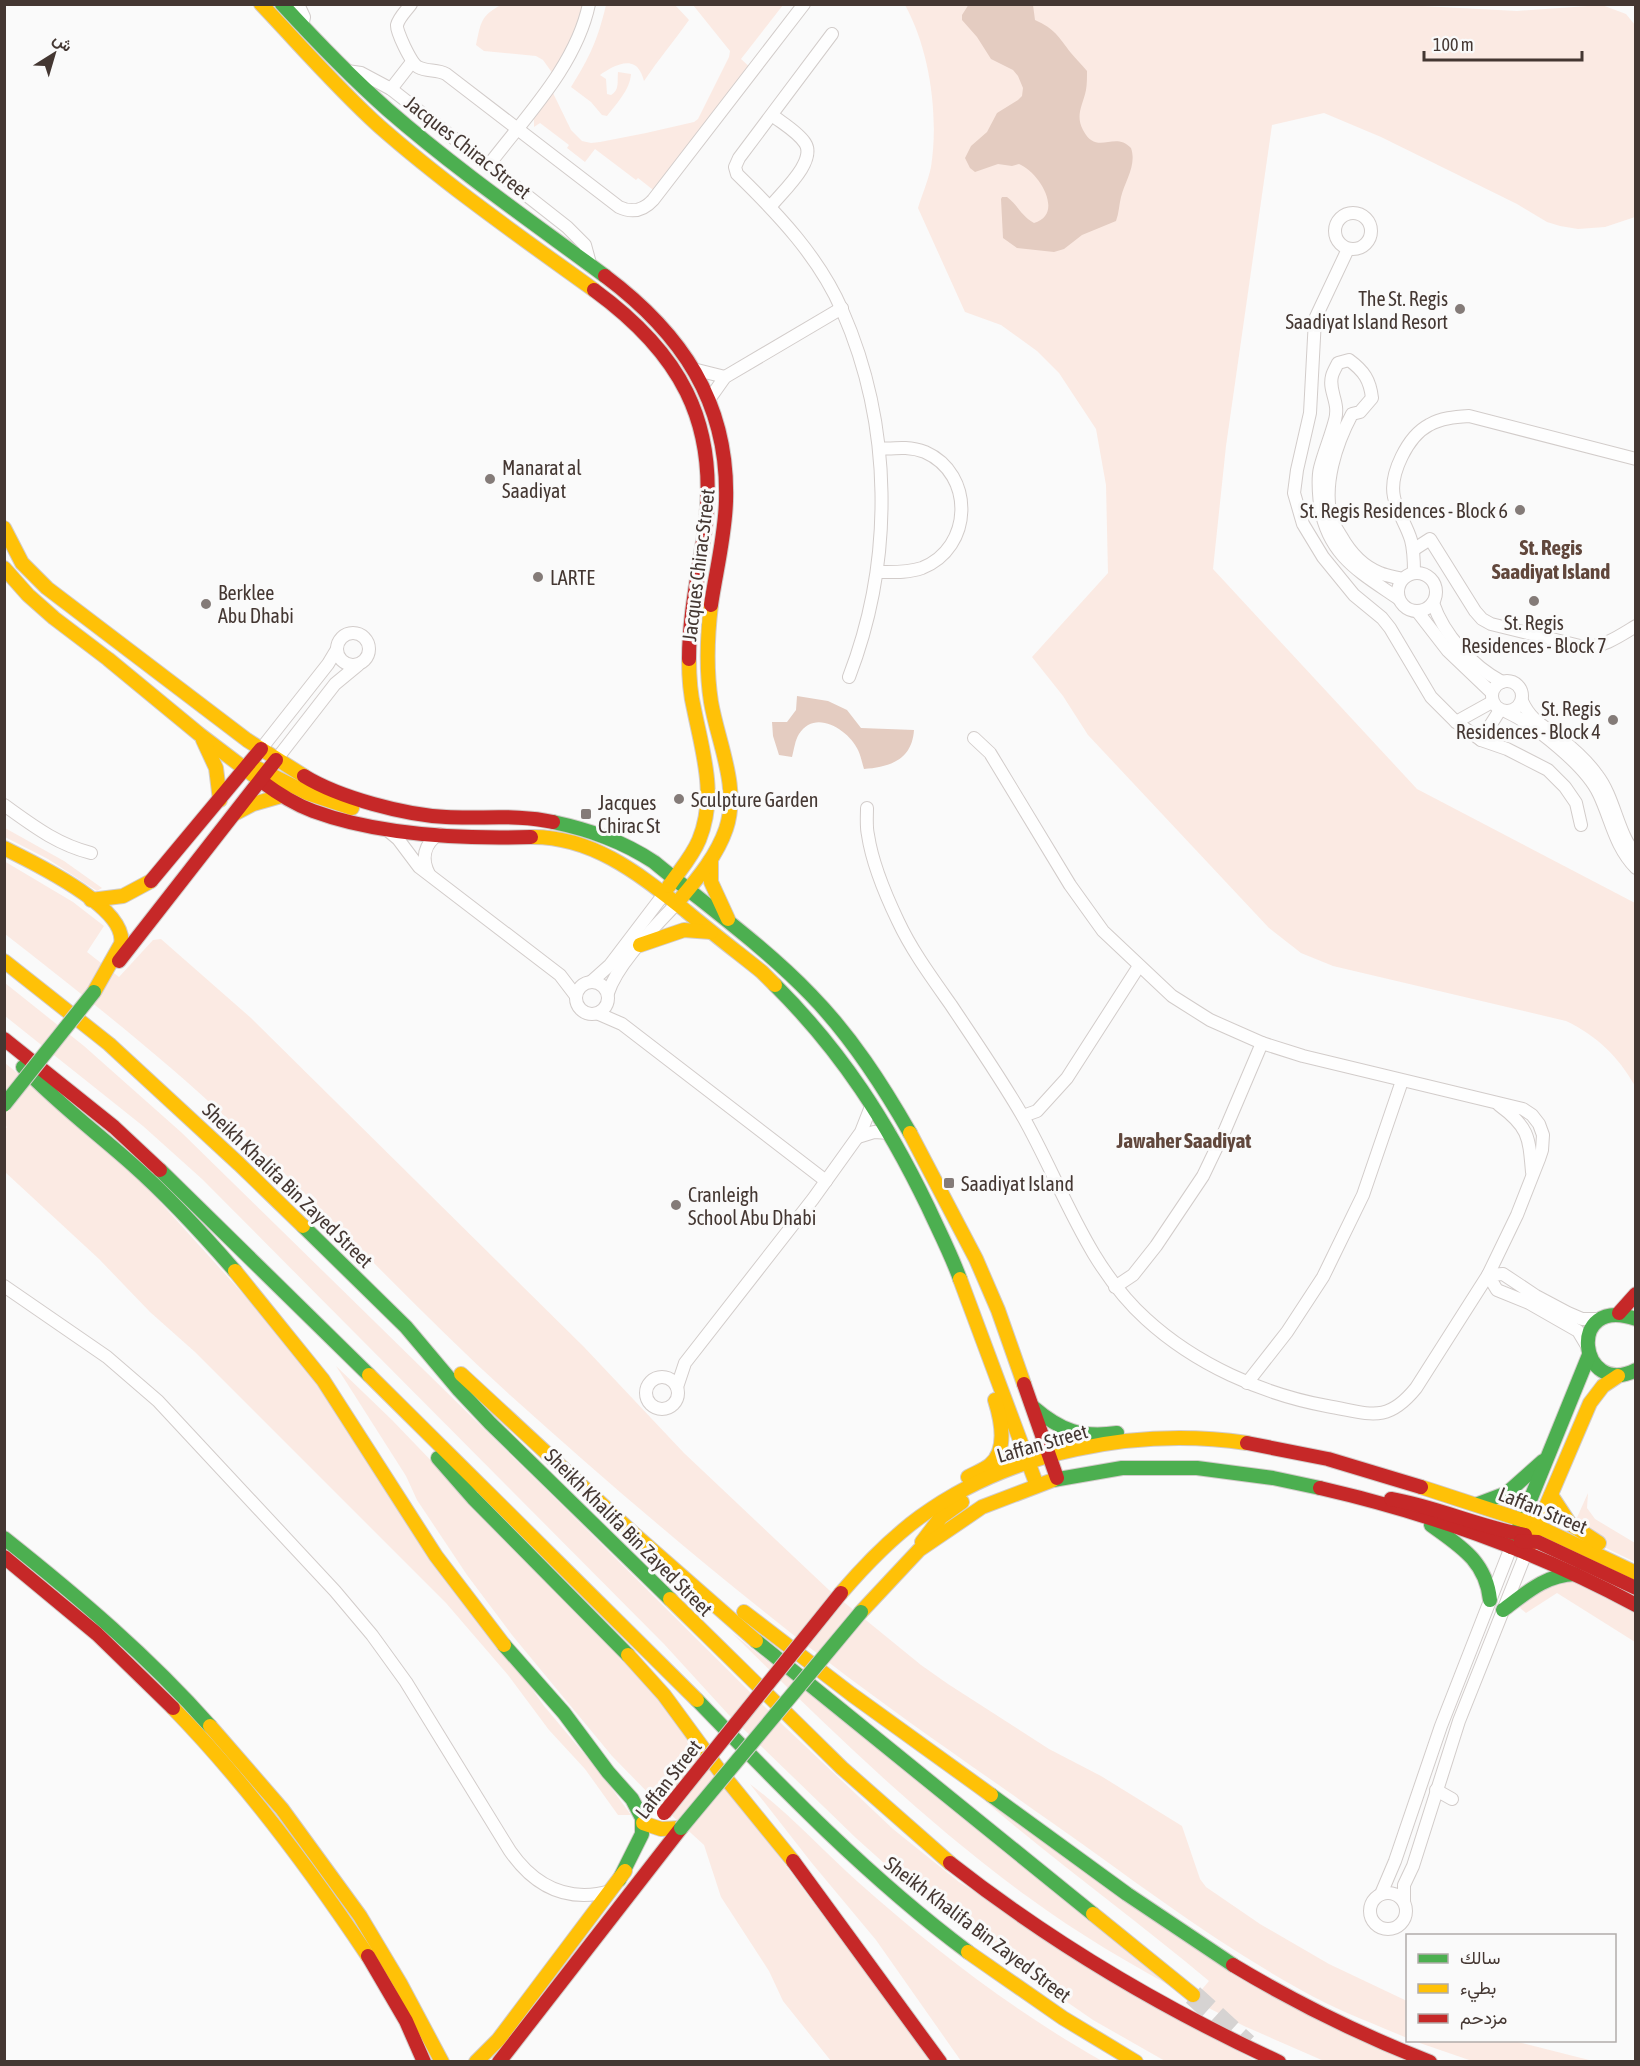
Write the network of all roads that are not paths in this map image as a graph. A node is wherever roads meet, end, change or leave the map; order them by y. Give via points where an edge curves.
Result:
1 (261, 4) edge
2 (282, 4) edge
3 (298, 4) edge
4 (411, 4) edge
5 (589, 4) edge
6 (804, 4) edge
7 (302, 27) junction
8 (832, 34) dead end
9 (412, 62) junction
10 (346, 70) junction
11 (391, 89) junction
12 (772, 115) junction
13 (517, 128) junction
14 (488, 166) junction
15 (771, 206) junction
16 (1348, 249) dead end
17 (591, 267) junction
18 (842, 308) junction
19 (693, 369) junction
20 (725, 377) junction
21 (708, 400) junction
22 (1338, 405) junction
23 (1352, 414) junction
24 (880, 449) junction
25 (1635, 459) edge
26 (4, 528) edge
27 (1413, 550) junction
28 (4, 568) edge
29 (877, 572) junction
30 (1408, 576) junction
31 (1399, 599) junction
32 (1433, 603) junction
33 (1417, 611) junction
34 (1635, 627) edge
35 (337, 649) junction
36 (358, 665) junction
37 (849, 677) dead end
38 (1502, 682) junction
39 (1522, 701) junction
40 (1498, 704) junction
41 (1456, 722) junction
42 (199, 734) junction
43 (974, 738) dead end
44 (1481, 740) junction
45 (261, 749) junction
46 (276, 760) junction
47 (244, 770) junction
48 (262, 776) junction
49 (281, 796) junction
50 (220, 800) junction
51 (4, 805) edge
52 (867, 808) dead end
53 (400, 811) junction
54 (233, 815) junction
55 (1581, 825) dead end
56 (385, 829) junction
57 (439, 834) junction
58 (4, 848) edge
59 (91, 853) dead end
60 (1635, 854) edge
61 (711, 860) junction
62 (1635, 868) edge
63 (429, 874) junction
64 (676, 890) junction
65 (91, 900) junction
66 (731, 925) junction
67 (718, 936) junction
68 (640, 945) junction
69 (4, 961) edge
70 (1139, 966) junction
71 (560, 975) junction
72 (793, 977) junction
73 (589, 982) junction
74 (94, 992) junction
75 (608, 995) junction
76 (576, 996) junction
77 (599, 1014) junction
78 (622, 1024) junction
79 (4, 1040) edge
80 (1262, 1044) junction
81 (4, 1045) edge
82 (1402, 1081) junction
83 (872, 1104) junction
84 (4, 1106) edge
85 (1023, 1116) junction
86 (890, 1133) junction
87 (858, 1137) junction
88 (826, 1181) junction
89 (1488, 1275) junction
90 (4, 1286) edge
91 (1115, 1287) junction
92 (1635, 1294) edge
93 (1619, 1313) junction
94 (1599, 1319) junction
95 (1635, 1319) edge
96 (406, 1327) junction
97 (1588, 1351) junction
98 (685, 1363) junction
99 (993, 1369) junction
100 (1635, 1370) edge
101 (1618, 1376) junction
102 (660, 1377) junction
103 (1247, 1383) junction
104 (677, 1387) junction
105 (1033, 1407) junction
106 (406, 1410) junction
107 (1180, 1438) junction
108 (1147, 1439) junction
109 (1548, 1457) junction
110 (1051, 1460) junction
111 (1033, 1473) junction
112 (1057, 1478) junction
113 (1551, 1495) junction
114 (952, 1496) junction
115 (598, 1500) junction
116 (1366, 1500) junction
117 (1478, 1504) junction
118 (1420, 1517) junction
119 (1522, 1520) junction
120 (1538, 1527) junction
121 (4, 1538) edge
122 (1514, 1541) junction
123 (1529, 1547) junction
124 (4, 1557) edge
125 (1635, 1565) edge
126 (1635, 1573) edge
127 (1577, 1574) junction
128 (1635, 1588) edge
129 (1490, 1600) junction
130 (1635, 1605) edge
131 (1503, 1610) junction
132 (1436, 1790) junction
133 (1452, 1799) dead end
134 (649, 1825) junction
135 (681, 1828) junction
136 (615, 1885) junction
137 (1381, 1894) junction
138 (1404, 1902) junction
139 (1193, 1995) tunnel mouth
140 (1090, 2036) junction
141 (423, 2061) edge
142 (442, 2061) edge
143 (476, 2061) edge
144 (499, 2061) edge
145 (940, 2061) edge
146 (1125, 2061) edge
147 (1136, 2061) edge
148 (1279, 2061) edge
149 (1430, 2061) edge

1 - 64 main road, Jacques Chirac Street via 369,117 632,320 656,344 691,402 708,471 706,527 689,648 691,693 710,795 706,820
2 - 7 main road, Jacques Chirac Street
3 - 7 street via 304,17
4 - 9 street via 397,27
5 - 13 street via 568,59
6 - 13 street via 643,208 631,211 619,207
7 - 10 main road, Jacques Chirac Street
8 - 12 street
9 - 11 street
9 - 13 street via 421,69 446,74
10 - 11 street via 368,76
10 - 17 main road, Jacques Chirac Street via 406,125
11 - 14 street
12 - 15 street via 735,167 737,174
12 - 15 street via 801,139 808,154 805,164
13 - 14 street
14 - 17 street via 578,236
15 - 18 street via 804,247
16 - 41 street via 1315,319 1310,413 1294,493 1303,524 1323,557 1354,595 1382,618 1431,697
17 - 19 main road, Jacques Chirac Street via 654,317
18 - 20 street
18 - 24 street via 866,377
19 - 20 street
19 - 21 main road, Jacques Chirac Street
20 - 21 street
21 - 61 main road, Jacques Chirac Street via 723,450 727,498 707,640 708,677 732,790 729,821
22 - 23 street
22 - 23 street via 1332,375 1338,363 1349,360 1362,370 1372,398 1360,412
22 - 31 street via 1320,470 1318,493 1326,528 1349,564
23 - 30 street via 1333,465 1329,490 1332,520 1357,559 1380,573
24 - 29 street
24 - 29 street via 904,447 924,452 949,470 959,488 962,519 956,537 939,559 913,571
25 - 27 street via 1469,416 1428,425 1415,435 1396,473 1394,496
26 - 45 main road via 22,563 47,588
27 - 30 street
27 - 34 street via 1430,539 1475,611 1491,624 1584,647 1606,644
28 - 42 main road via 54,618
29 - 37 street via 867,626
30 - 31 street via 1398,588
30 - 32 street via 1426,575 1434,585
31 - 33 street via 1406,608
32 - 33 street
32 - 38 street via 1454,641 1477,665
33 - 40 street
35 - 36 street via 342,661
35 - 36 street via 346,634 365,637 370,645 369,654
35 - 45 street
36 - 46 street via 335,684
38 - 39 street via 1516,684
38 - 40 street via 1497,684
39 - 40 street via 1514,710
39 - 60 street via 1531,718 1582,757 1599,777
40 - 41 street
40 - 44 street
40 - 62 street via 1581,768 1598,791 1624,854
41 - 44 street
42 - 47 main road
42 - 50 main road via 214,761
43 - 70 street via 990,753 1070,885 1103,931
44 - 55 street via 1548,770 1576,803
45 - 46 main road
45 - 47 main road
46 - 48 main road
46 - 53 main road via 324,787
47 - 48 main road via 255,768
47 - 50 main road
48 - 49 main road
48 - 53 main road via 338,804 378,813
48 - 54 main road
49 - 54 main road
49 - 56 main road via 331,817
50 - 65 main road via 152,881 118,898
51 - 59 street via 49,837
52 - 85 street via 868,835 898,921 921,963
53 - 64 main road via 569,825 621,842 646,856
54 - 74 main road
56 - 57 main road
56 - 63 street via 398,839 414,863
57 - 63 street via 425,852
57 - 64 main road via 542,837 582,845
58 - 65 main road
61 - 64 main road, Jacques Chirac Street
61 - 66 main road via 713,888
63 - 71 street
64 - 66 main road
64 - 67 main road
64 - 68 street, Jacques Chirac Street
64 - 72 main road via 775,970
64 - 73 street, Jacques Chirac Street via 610,965
65 - 74 main road via 111,916 120,932 121,944
66 - 72 main road
67 - 68 main road via 702,929 684,930
67 - 83 main road via 806,1016
68 - 75 street, Jacques Chirac Street via 620,969
69 - 96 main road, Sheikh Khalifa Bin Zayed Street via 141,1073
70 - 80 street via 1172,996 1210,1020
70 - 85 street via 1067,1078 1037,1111
71 - 73 street
71 - 76 street
72 - 105 main road via 866,1061 919,1148 988,1286
73 - 75 street via 599,983
73 - 76 street via 579,988
74 - 84 main road, bridge
75 - 77 street via 606,1007
75 - 78 street
76 - 77 street via 580,1010 589,1015
77 - 78 street
78 - 88 street
79 - 106 main road, Sheikh Khalifa Bin Zayed Street via 152,1161
80 - 82 street
80 - 91 street via 1203,1176 1156,1246 1133,1275
81 - 134 main road via 38,1083 169,1199 292,1339 334,1394 449,1574
82 - 89 street via 1494,1101 1526,1131 1532,1176
82 - 103 street via 1363,1195 1323,1277
83 - 86 main road
83 - 87 street
85 - 91 street
86 - 87 street
86 - 99 main road via 944,1240
87 - 88 street
88 - 98 street
89 - 94 street via 1503,1274 1568,1313 1582,1319
89 - 97 street via 1497,1290 1578,1331
89 - 103 street via 1416,1388 1395,1410 1375,1414 1309,1402
90 - 136 street via 107,1357 158,1401 335,1591 390,1658 526,1871 564,1893 588,1896
91 - 103 street via 1146,1320 1188,1351
92 - 93 main road
93 - 94 main road
93 - 95 main road
94 - 97 main road via 1588,1336
96 - 115 main road
96 - 148 main road, Sheikh Khalifa Bin Zayed Street via 490,1423 779,1707 926,1843 1005,1905 1100,1969 1212,2031
97 - 101 main road via 1600,1370
97 - 109 main road
98 - 102 street
98 - 104 street
99 - 111 main road
99 - 114 main road via 992,1389 1001,1426 998,1451 992,1462 963,1481
100 - 101 main road
101 - 113 main road via 1603,1386 1590,1403
102 - 104 street via 673,1381
102 - 104 street via 651,1382 646,1392 654,1407 671,1407 678,1398
105 - 108 main road via 1052,1421 1084,1434 1121,1433
105 - 110 main road
106 - 140 main road, Sheikh Khalifa Bin Zayed Street via 861,1864 981,1962
106 - 145 main road via 457,1482 608,1633 664,1695 808,1880
107 - 108 main road, Laffan Street
107 - 110 main road via 1158,1446
107 - 117 main road, Laffan Street via 1245,1442 1307,1455
108 - 110 main road, Laffan Street
109 - 117 main road via 1508,1494
109 - 119 main road
110 - 111 main road, Laffan Street
110 - 111 main road via 1040,1474
110 - 112 main road
111 - 112 main road, Laffan Street
111 - 114 main road, Laffan Street via 1007,1471
111 - 135 main road, Laffan Street, bridge via 1014,1491 968,1515 916,1553 885,1582
112 - 116 main road, Laffan Street via 1113,1469 1198,1467 1286,1479
113 - 120 main road
113 - 125 main road via 1574,1528
114 - 134 main road, Laffan Street, bridge via 887,1544 841,1593 664,1813
115 - 139 main road via 749,1635
115 - 149 main road via 887,1721 1212,1953 1296,2003
116 - 118 main road, Laffan Street
116 - 122 main road via 1421,1504
117 - 119 main road, Laffan Street
118 - 122 main road, Laffan Street
118 - 129 main road via 1480,1566 1487,1579
119 - 120 main road, Laffan Street
119 - 122 main road
120 - 122 main road
120 - 123 main road
120 - 126 main road, Laffan Street
121 - 142 main road via 123,1636 239,1755 295,1824 361,1918
122 - 123 main road, Laffan Street
122 - 129 street
123 - 127 main road, Laffan Street
123 - 128 main road
123 - 131 street
124 - 141 main road via 130,1663 246,1787 351,1931 388,1991
127 - 130 main road, Laffan Street
127 - 131 main road via 1548,1578
129 - 137 street
131 - 132 street
132 - 133 street
132 - 138 street via 1404,1885
134 - 135 main road via 668,1830
134 - 136 main road, Laffan Street
135 - 144 main road, Laffan Street
136 - 143 main road, Laffan Street via 498,2040
137 - 138 street via 1394,1894
137 - 138 street via 1373,1900 1370,1910 1372,1920 1380,1928 1400,1926 1406,1917
140 - 146 main road
140 - 147 main road, Sheikh Khalifa Bin Zayed Street

